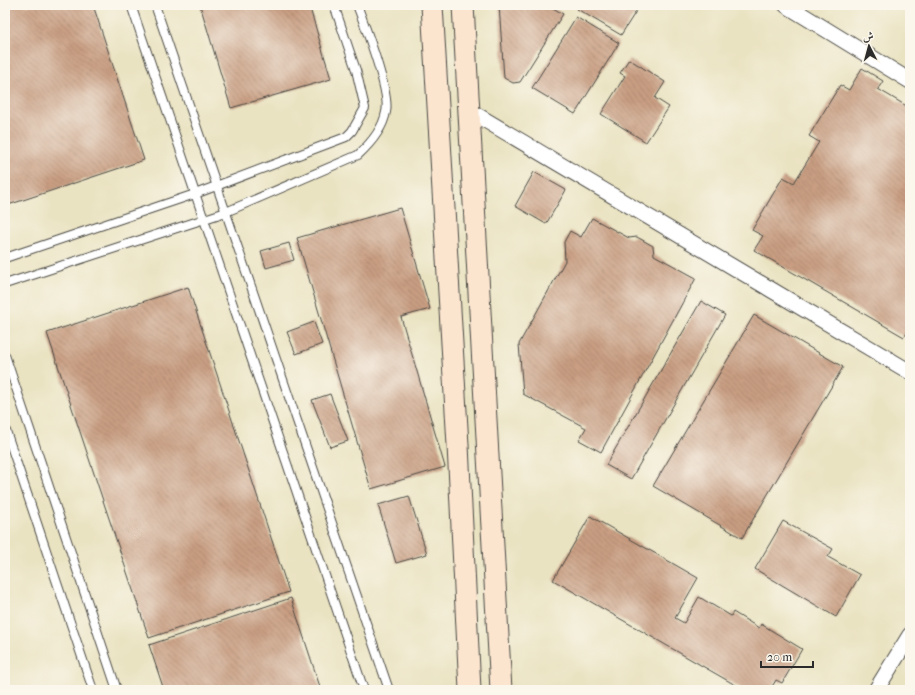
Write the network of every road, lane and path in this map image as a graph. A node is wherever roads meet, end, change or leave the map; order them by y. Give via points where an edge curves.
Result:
1 (131, 5) edge
2 (155, 5) edge
3 (334, 5) edge
4 (357, 5) edge
5 (432, 5) edge
6 (463, 5) edge
7 (786, 5) edge
8 (910, 81) edge
9 (470, 111) junction
10 (216, 186) junction
11 (195, 194) junction
12 (226, 212) junction
13 (204, 220) junction
14 (5, 258) edge
15 (5, 284) edge
16 (5, 355) edge
17 (910, 372) edge
18 (5, 428) edge
19 (910, 635) edge
20 (93, 690) edge
21 (117, 690) edge
22 (364, 690) edge
23 (389, 690) edge
24 (470, 690) edge
25 (501, 690) edge
26 (876, 690) edge

1 - 11 lane
2 - 10 lane
3 - 10 lane via 363,97 364,108 355,126 346,137
4 - 12 lane via 377,64 387,110 369,145 358,155
5 - 24 street
6 - 9 street
7 - 8 street
9 - 17 street
9 - 25 street
10 - 11 lane
10 - 12 lane
11 - 13 lane
11 - 14 lane
12 - 13 lane
12 - 23 lane
13 - 15 lane
13 - 22 lane
16 - 21 lane
18 - 20 lane
19 - 26 street

